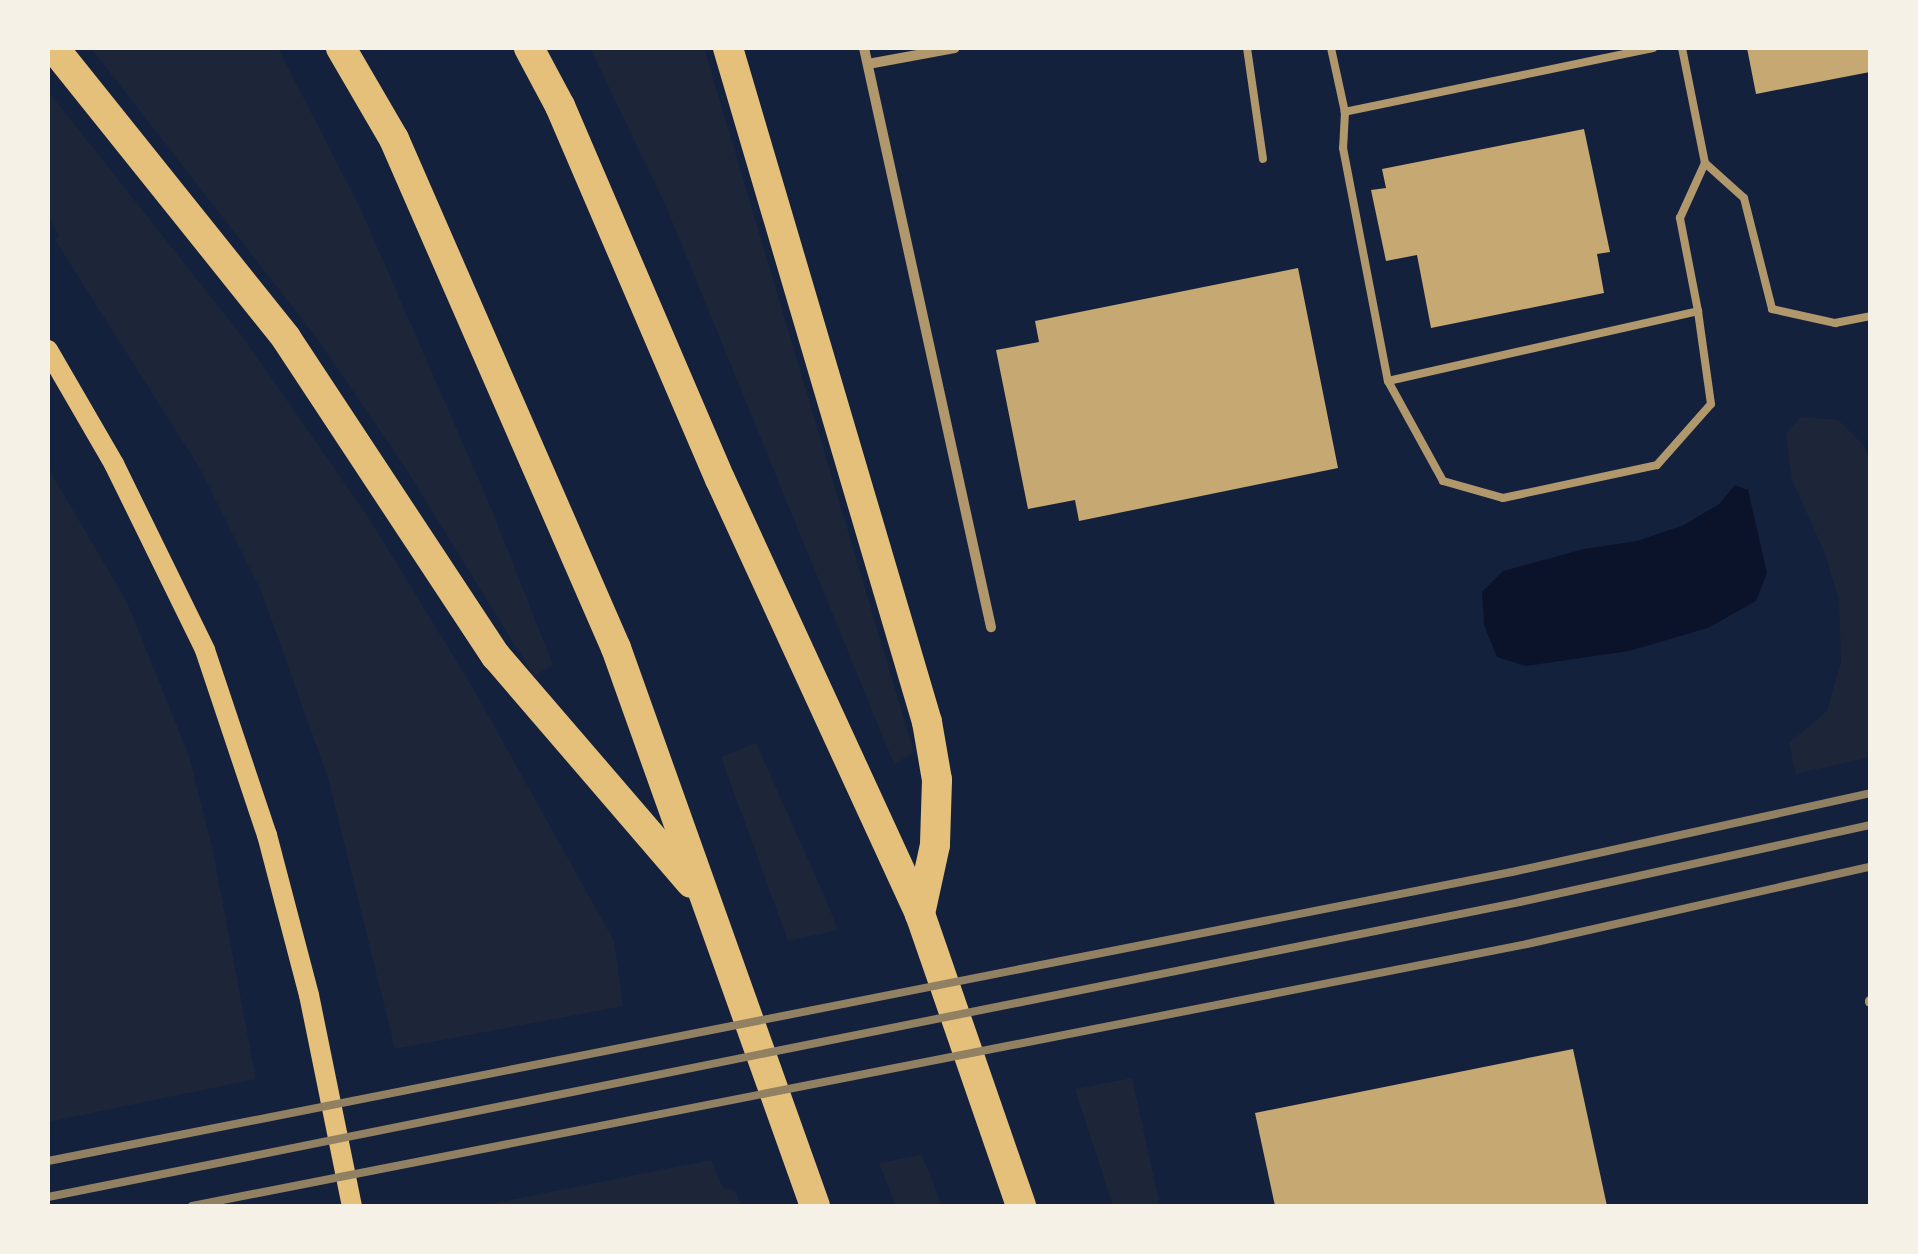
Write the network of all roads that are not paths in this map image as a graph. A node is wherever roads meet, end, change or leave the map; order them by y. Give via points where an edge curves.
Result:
1 (54, 48) edge
2 (341, 48) edge
3 (529, 48) edge
4 (728, 48) edge
5 (864, 48) edge
6 (955, 48) edge
7 (1247, 48) edge
8 (1331, 48) edge
9 (1653, 48) edge
10 (1682, 48) edge
11 (868, 64) junction
12 (1345, 112) junction
13 (1263, 160) dead end
14 (1705, 162) junction
15 (1698, 311) junction
16 (1870, 316) edge
17 (48, 350) edge
18 (1388, 380) junction
19 (991, 627) dead end
20 (703, 896) junction
21 (920, 914) junction
22 (352, 1206) edge
23 (814, 1206) edge
24 (1021, 1206) edge

1 - 20 highway via 286,338 496,656
2 - 20 highway via 394,139 616,648
3 - 21 highway
4 - 21 highway via 927,722 937,780 935,844
5 - 11 street
6 - 11 street
7 - 13 lane
8 - 12 lane
9 - 12 lane
10 - 14 lane
11 - 19 street
12 - 18 lane via 1343,148
14 - 15 lane via 1680,218
14 - 16 lane via 1744,198 1772,309 1834,323
15 - 18 lane
15 - 18 lane via 1711,404 1657,465 1503,498 1443,481
17 - 22 main road via 114,464 205,650 268,835
20 - 23 highway
21 - 24 highway

